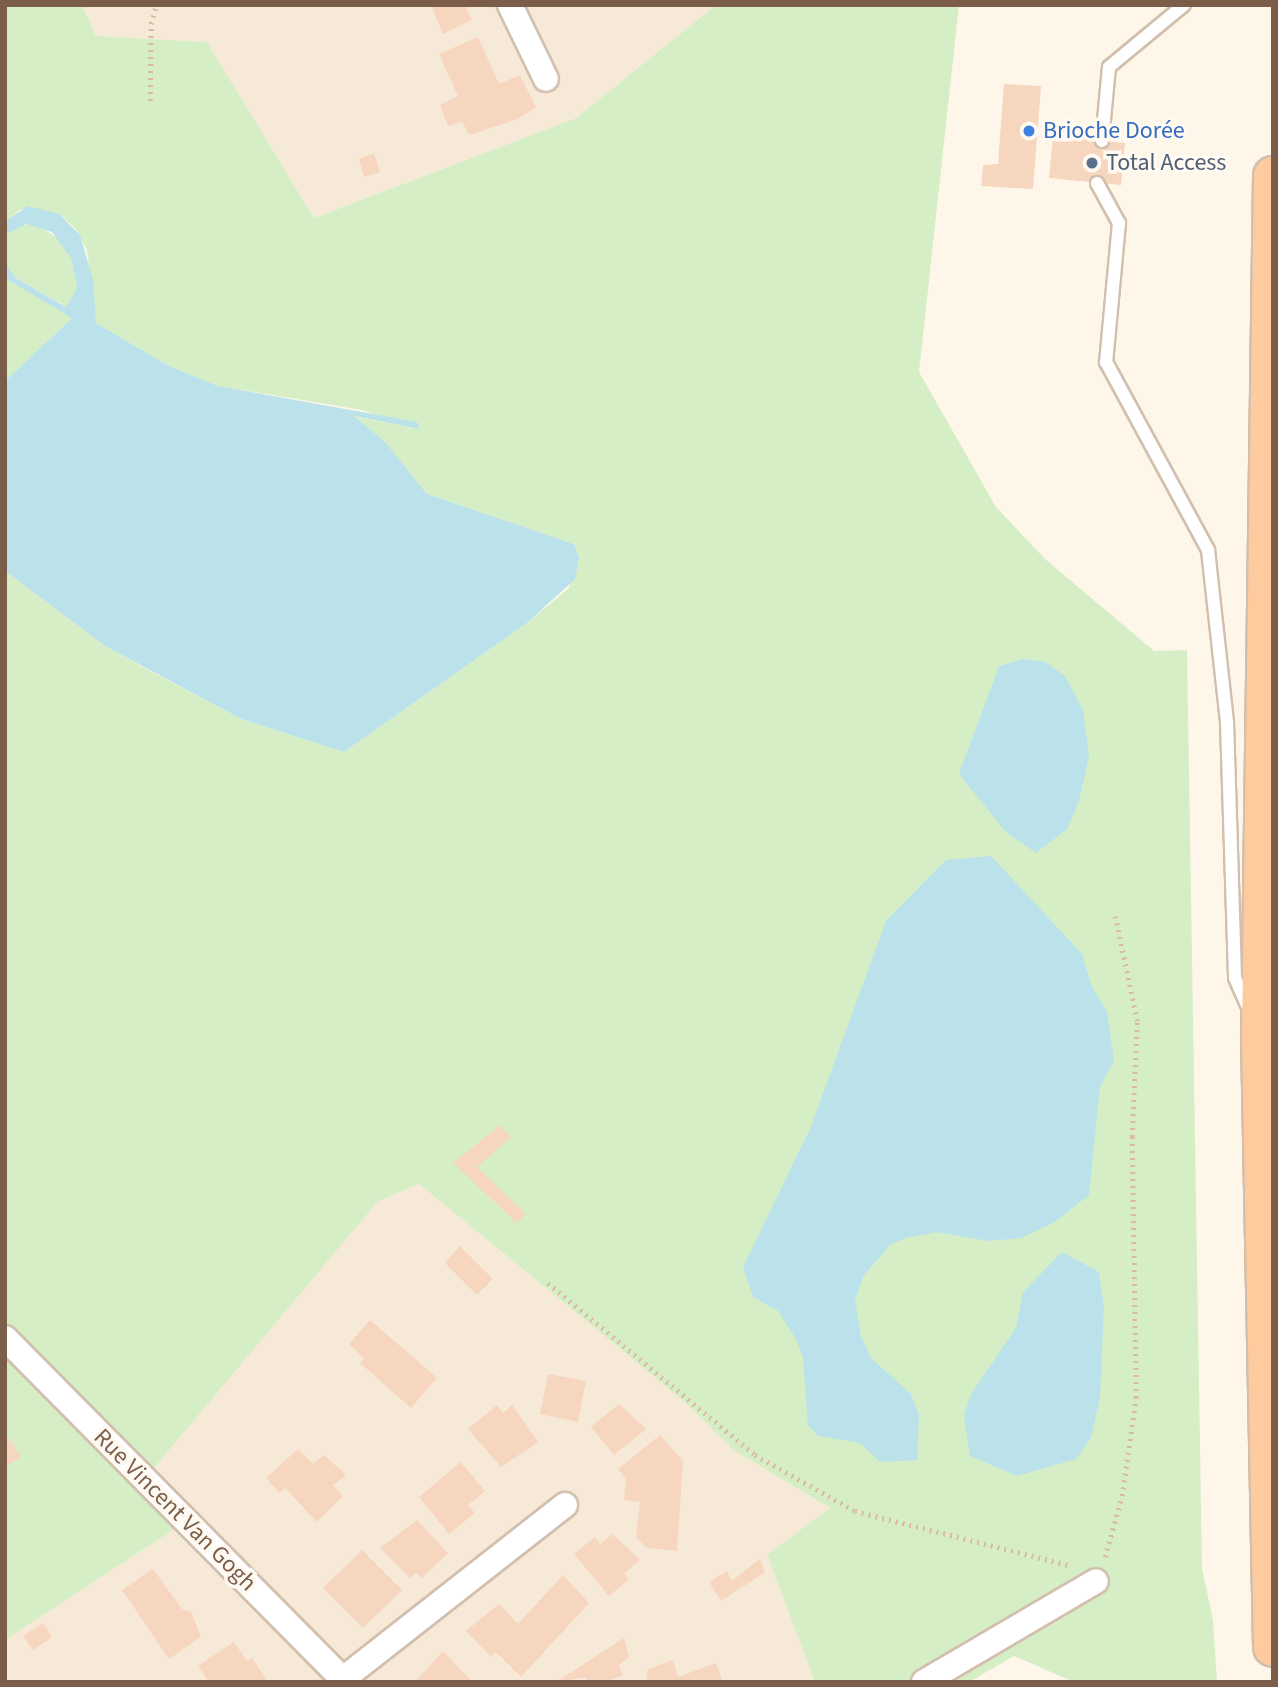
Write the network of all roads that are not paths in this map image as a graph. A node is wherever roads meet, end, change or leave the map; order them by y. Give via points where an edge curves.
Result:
1 (510, 5) edge
2 (1184, 5) edge
3 (546, 79) dead end
4 (1102, 141) dead end
5 (1273, 176) edge
6 (1097, 183) dead end
7 (1261, 1038) junction
8 (5, 1338) edge
9 (565, 1506) dead end
10 (1096, 1581) road end
11 (1273, 1647) edge
12 (344, 1681) edge
13 (924, 1682) edge

1 - 3 street
2 - 4 lane via 1109,66
5 - 7 highway
6 - 7 lane via 1119,223 1106,362 1208,550 1227,722 1235,978
7 - 11 highway
8 - 12 street, Rue Vincent Van Gogh
9 - 12 street
10 - 13 street

